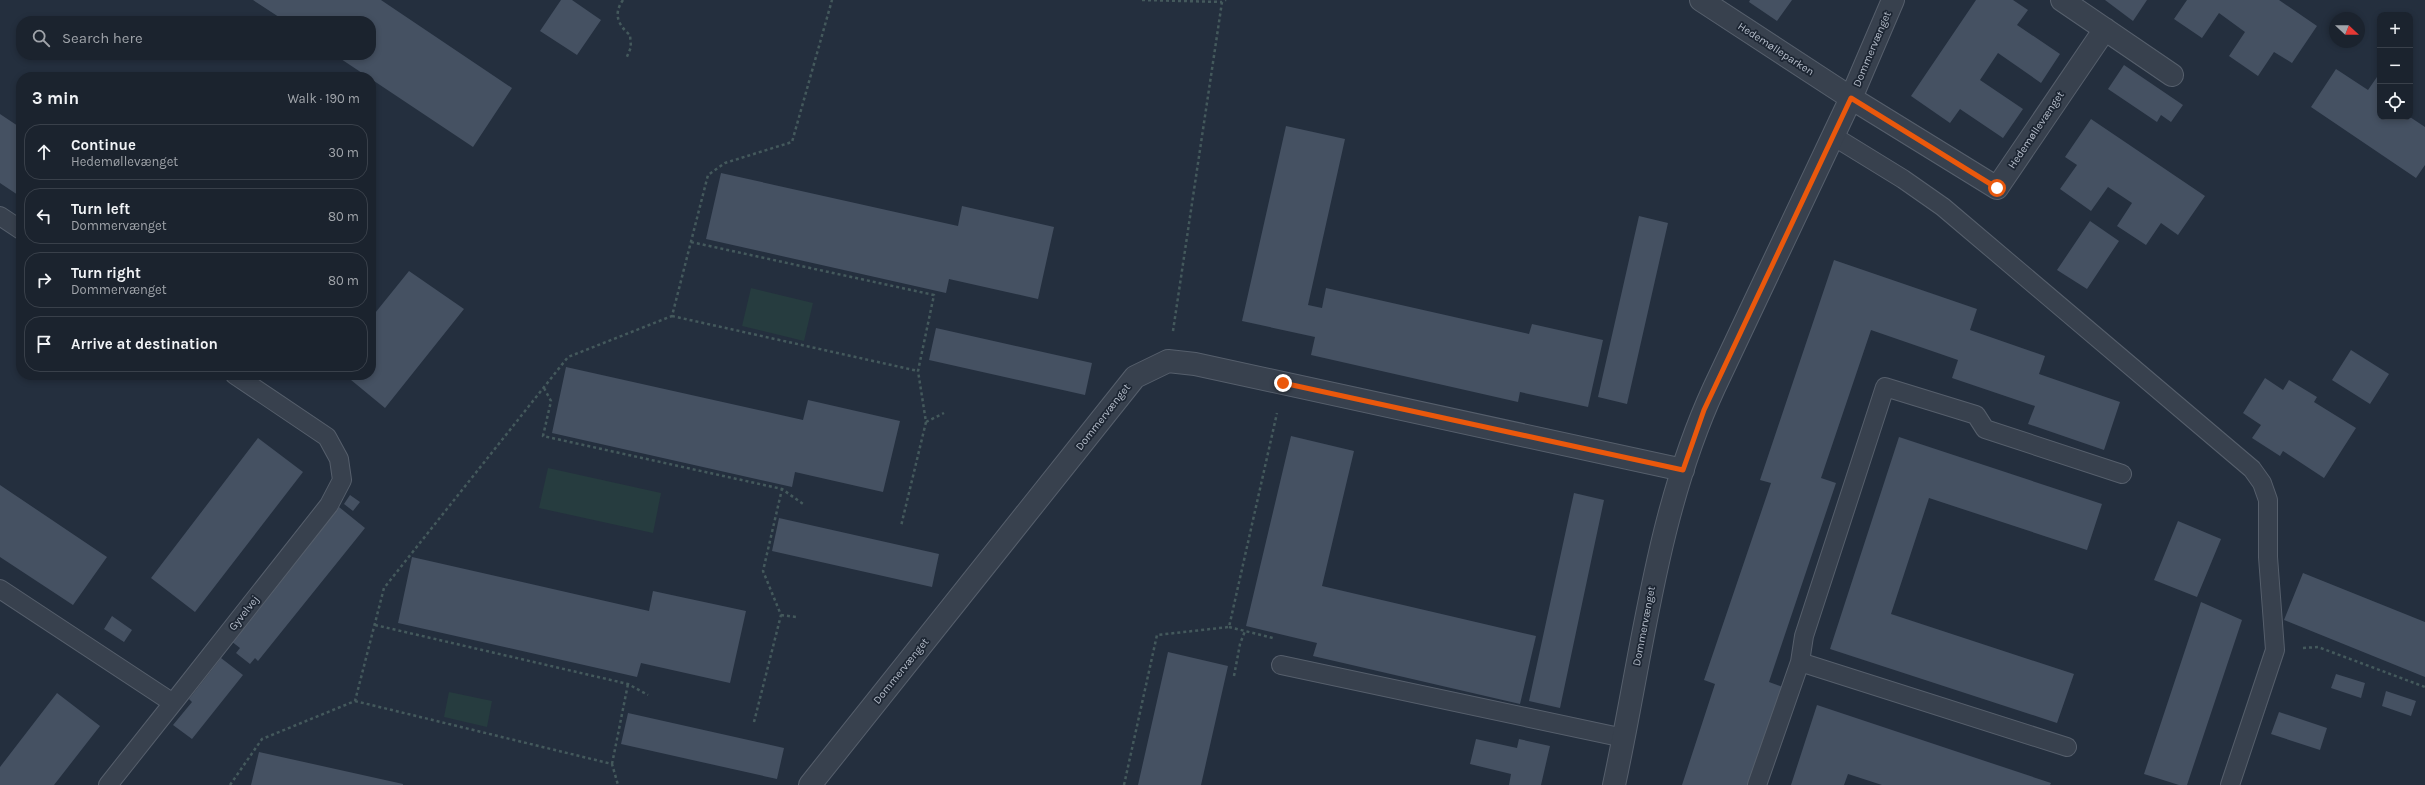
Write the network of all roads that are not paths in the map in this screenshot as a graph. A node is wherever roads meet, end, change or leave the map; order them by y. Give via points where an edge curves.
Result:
1 (1702, 0) edge
2 (1893, 0) edge
3 (2062, 0) edge
4 (2105, 29) junction
5 (2172, 75) dead end
6 (1851, 98) junction
7 (1833, 136) junction
8 (0, 216) edge
9 (16, 227) edge
10 (242, 380) edge
11 (1683, 470) junction
12 (2122, 474) dead end
13 (0, 589) edge
14 (1800, 662) junction
15 (1281, 665) dead end
16 (173, 704) junction
17 (1624, 738) junction
18 (2067, 747) dead end
19 (108, 785) edge
20 (810, 785) edge
21 (1614, 785) edge
22 (1757, 785) edge
23 (2230, 785) edge

1 - 6 street, Hedemølleparken
2 - 6 street, Dommervænget
3 - 4 street
4 - 5 street
4 - 6 street, Hedemøllevænget via 1997,188
6 - 7 street, Dommervænget
7 - 11 street, Dommervænget via 1704,410
7 - 23 lane via 1903,179 1942,207 2252,469 2262,483 2268,500 2268,557 2275,650
8 - 9 lane
10 - 16 lane, Gyvelvej via 327,438 339,459 342,480 329,505
11 - 17 street, Dommervænget via 1654,570
11 - 20 street, Dommervænget via 1195,364 1168,361 1135,377
12 - 14 lane via 1985,428 1976,415 1886,387 1804,636
13 - 16 lane
14 - 18 lane
14 - 22 lane
15 - 17 lane
16 - 19 lane, Gyvelvej
17 - 21 street, Dommervænget

